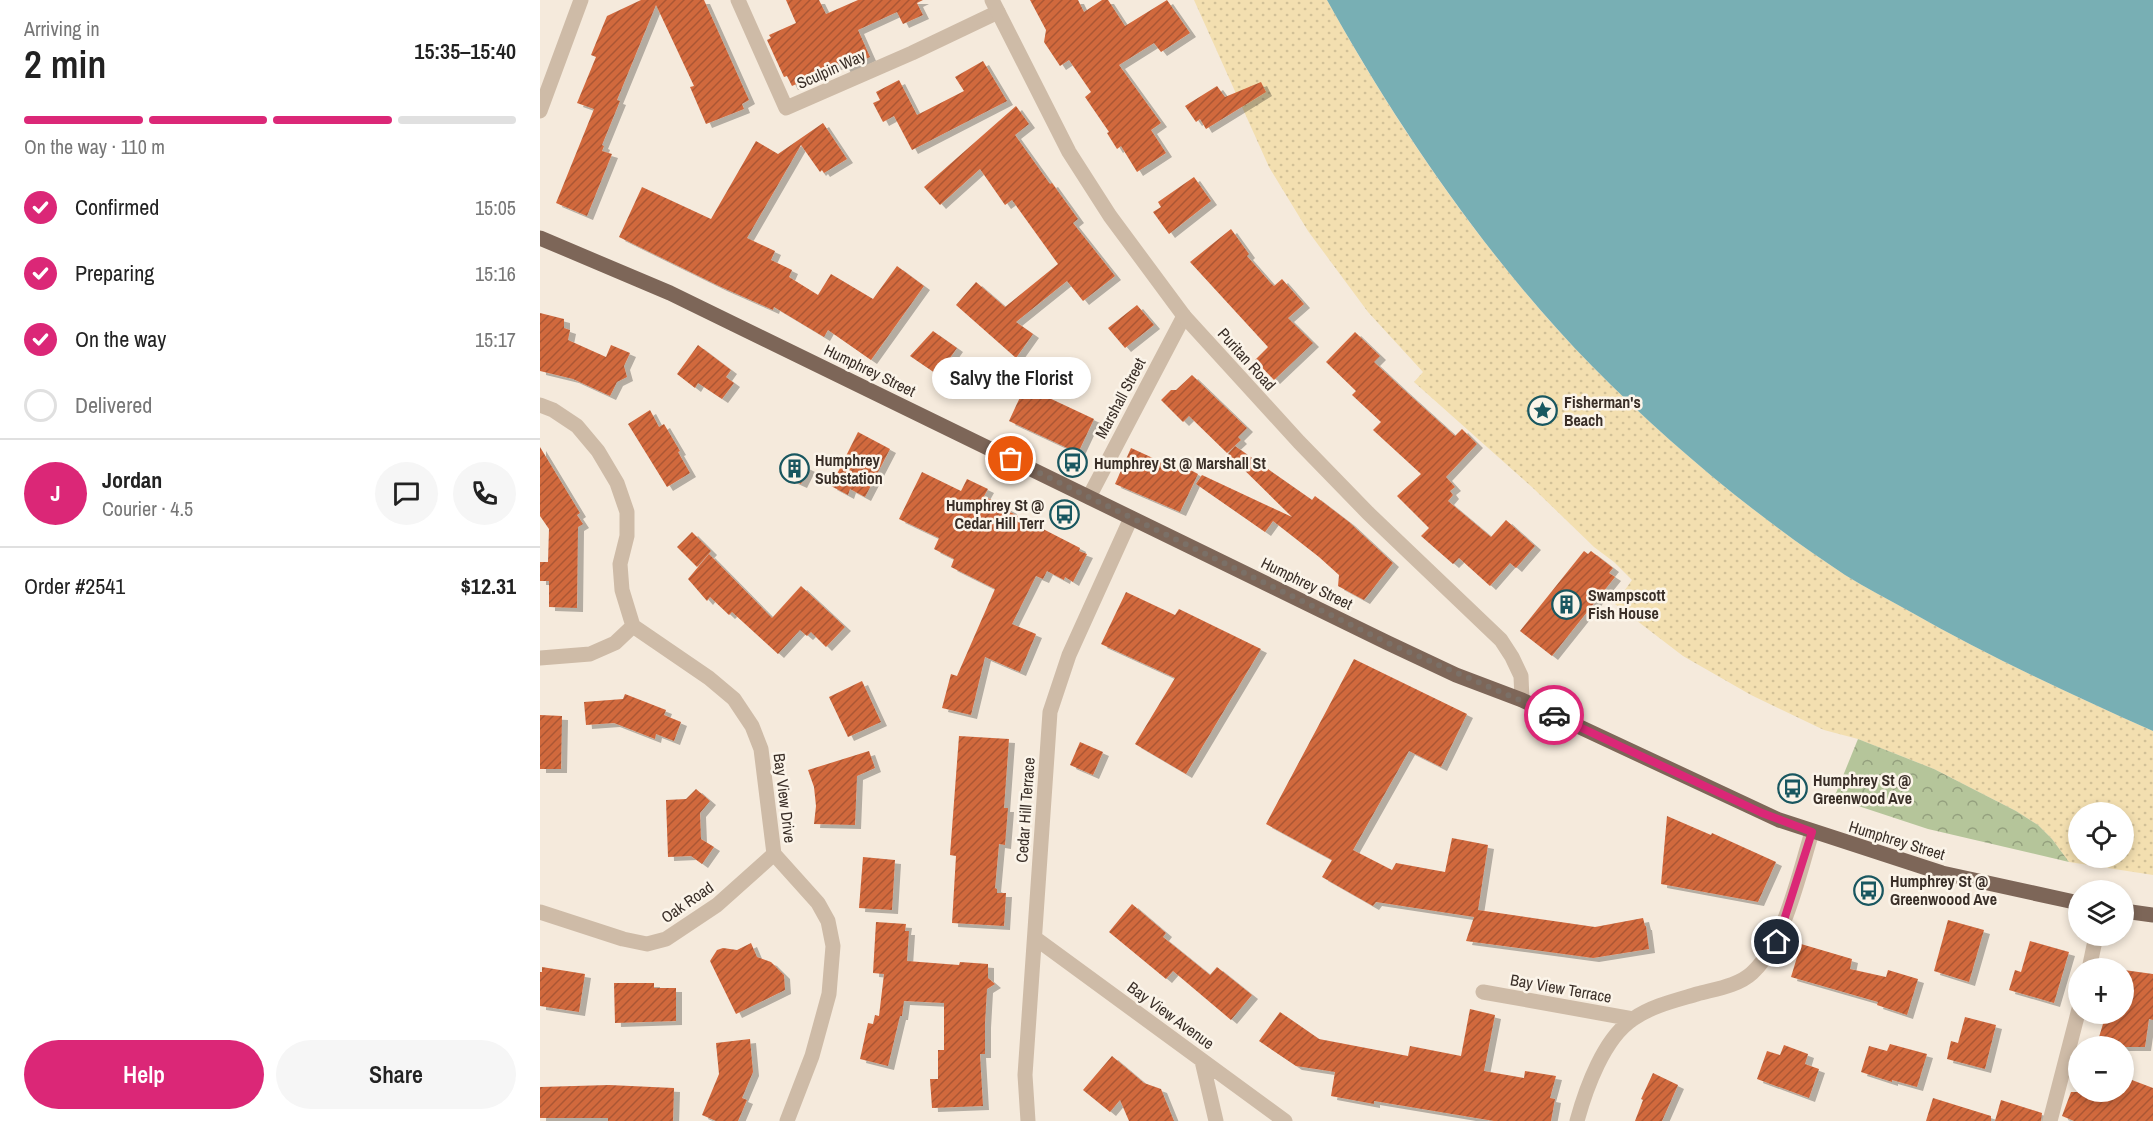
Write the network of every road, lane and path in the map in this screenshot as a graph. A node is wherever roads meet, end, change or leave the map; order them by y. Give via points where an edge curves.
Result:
1 (580, 0) edge
2 (738, 0) edge
3 (995, 6) edge
4 (540, 111) edge
5 (540, 238) edge
6 (1184, 316) junction
7 (540, 405) edge
8 (1089, 497) junction
9 (1131, 518) junction
10 (633, 626) junction
11 (540, 658) edge
12 (1522, 700) junction
13 (1812, 832) junction
14 (774, 854) junction
15 (2068, 901) edge
16 (540, 912) edge
17 (2134, 912) edge
18 (2153, 915) edge
19 (1035, 938) junction
20 (1483, 992) dead end
21 (1633, 1019) junction
22 (2075, 1024) edge
23 (1202, 1061) junction
24 (787, 1121) edge
25 (1028, 1121) edge
26 (1216, 1121) edge
27 (1285, 1121) edge
28 (1577, 1121) edge
29 (2050, 1121) edge

1 - 4 street
2 - 3 street, Sculpin Way via 786,108 912,53
3 - 6 street, Puritan Road via 1070,152 1110,216
5 - 8 main road, Humphrey Street via 670,293
6 - 8 street, Marshall Street
6 - 12 street, Puritan Road via 1314,458 1501,640 1521,676
7 - 10 street via 577,426 617,483 627,512 627,537 620,564 622,590
8 - 9 main road, Humphrey Street
9 - 12 main road, Humphrey Street via 1456,675
9 - 19 street, Cedar Hill Terrace via 1069,655 1050,712
10 - 11 street via 615,643 590,654
10 - 14 street, Bay View Drive via 734,699 752,726 761,749
12 - 13 main road, Humphrey Street via 1762,813
13 - 15 main road, Humphrey Street via 1942,873
13 - 21 street via 1777,942 1750,976
14 - 16 street, Oak Road via 717,905 666,939 647,944
14 - 24 street, Bay View Drive via 818,903 828,921 833,946 829,994 812,1056
17 - 18 main road
19 - 23 street, Bay View Avenue
19 - 25 street, Cedar Hill Terrace via 1025,1076
20 - 21 street, Bay View Terrace
21 - 28 street via 1601,1059
22 - 29 street
23 - 26 street
23 - 27 street, Bay View Avenue

